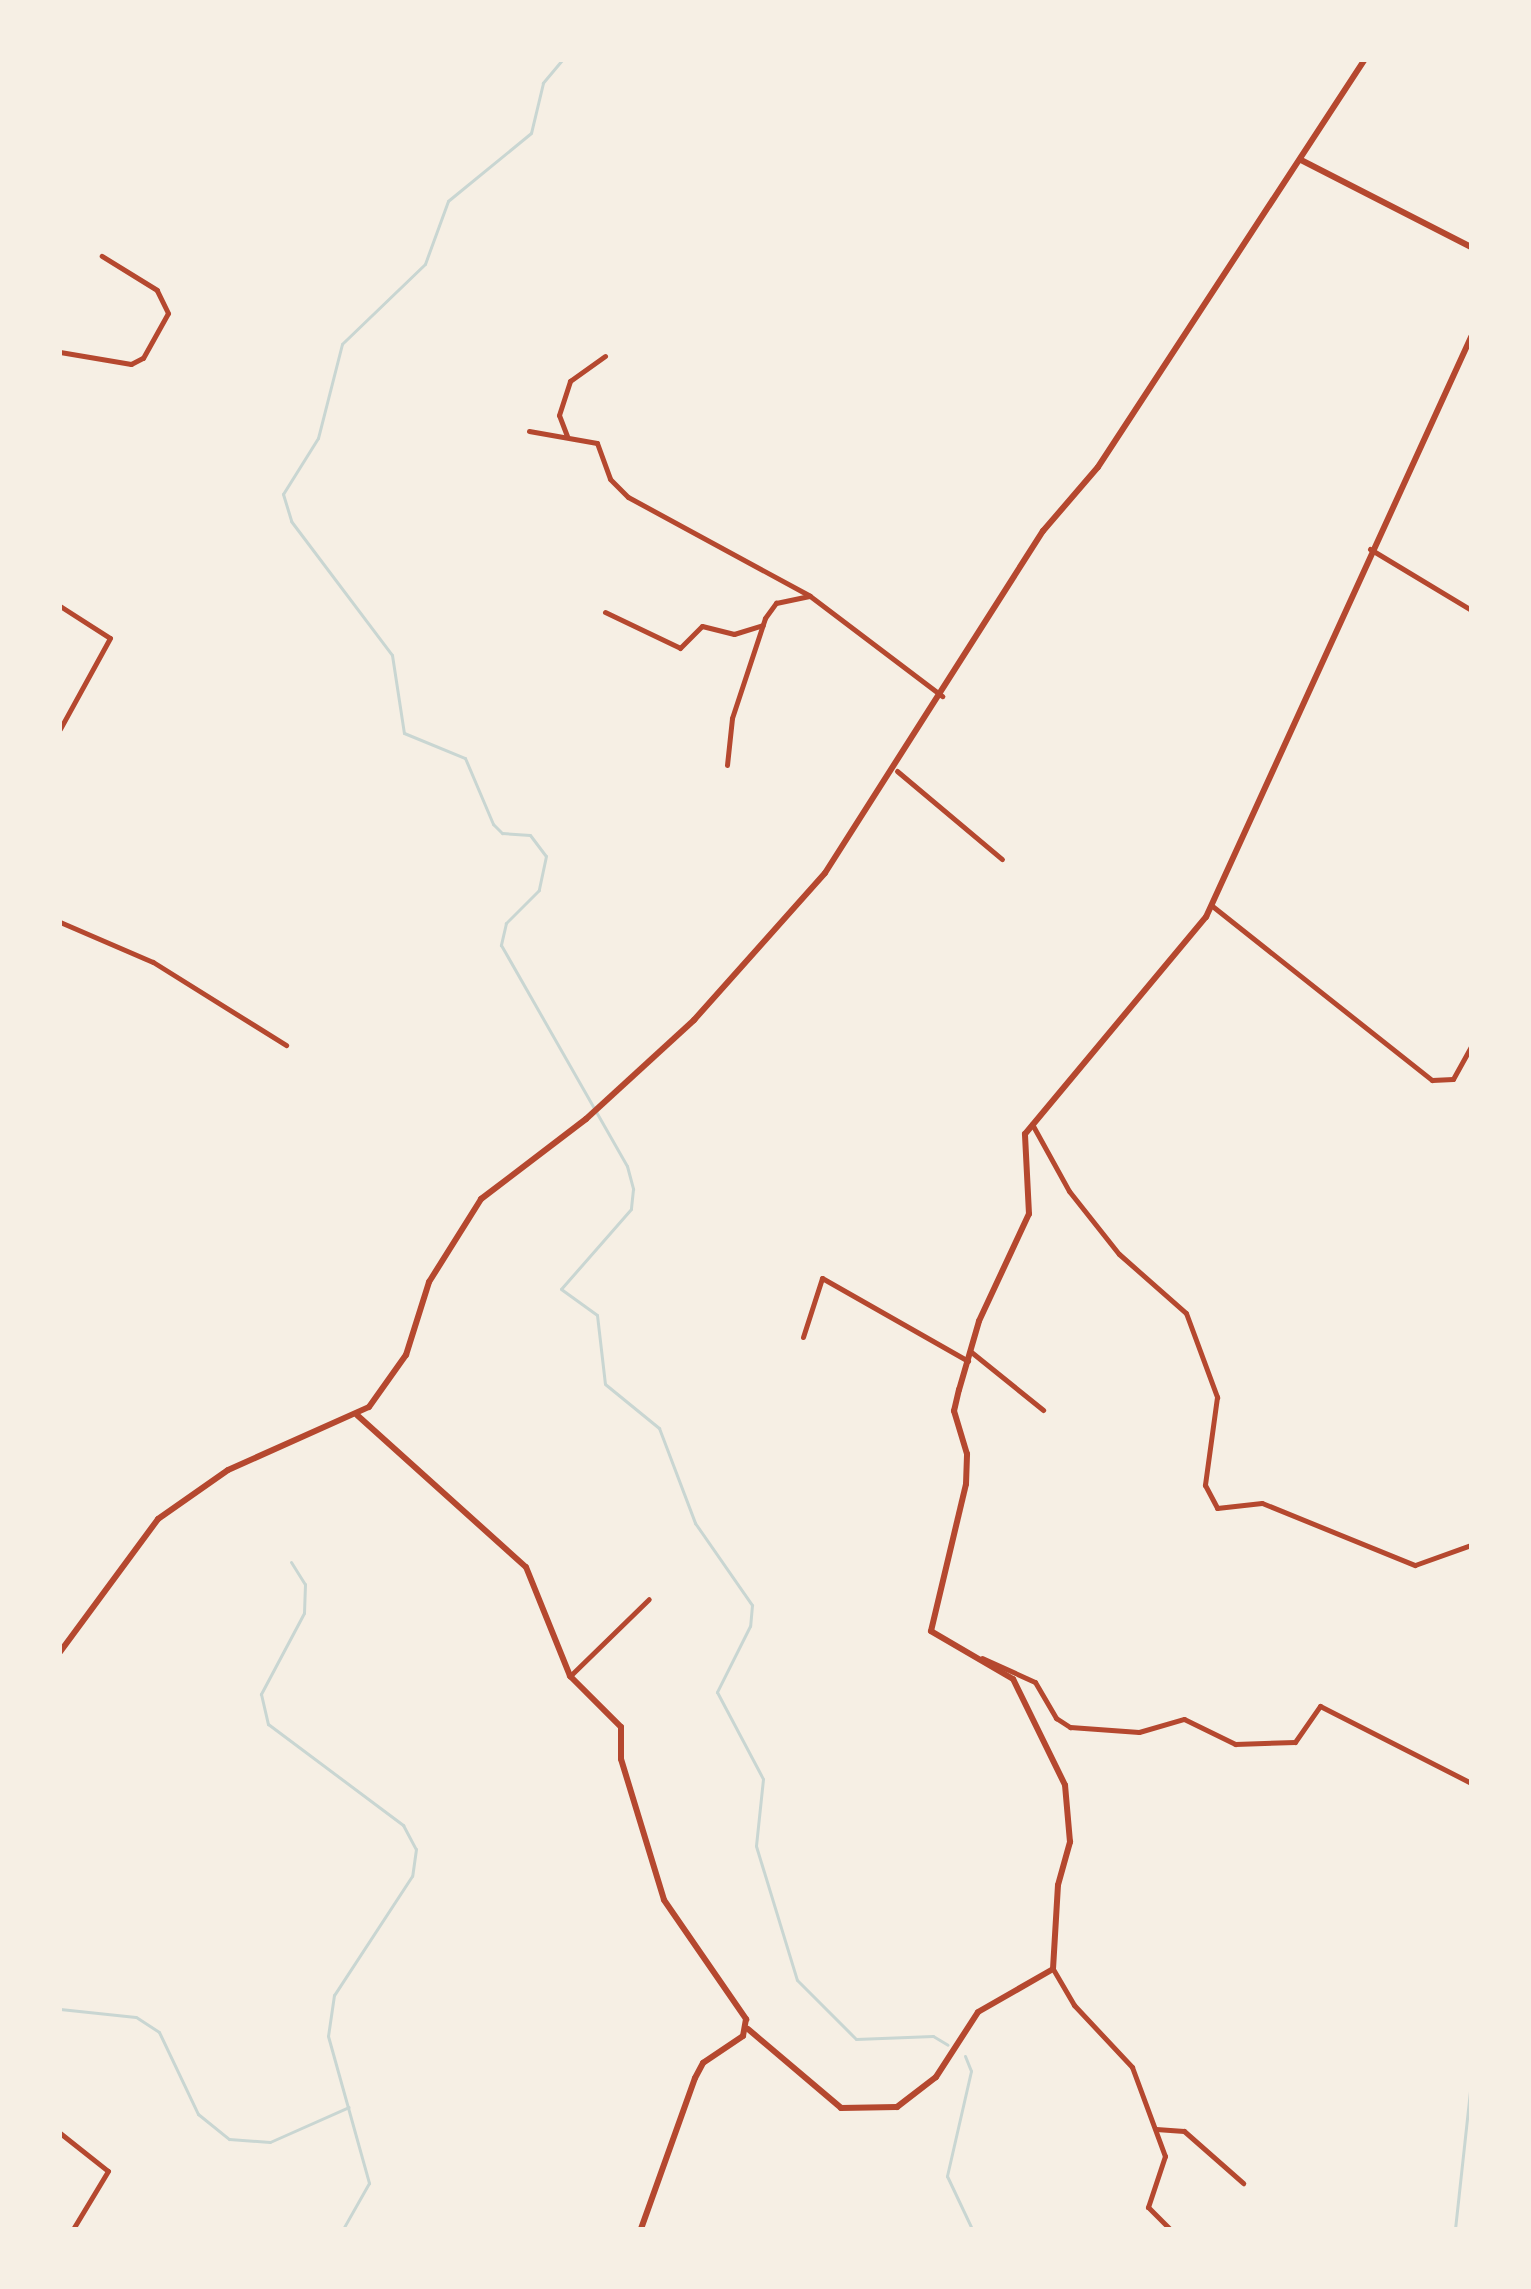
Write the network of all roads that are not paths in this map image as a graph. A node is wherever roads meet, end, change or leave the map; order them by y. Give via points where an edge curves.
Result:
1 (1364, 60) edge
2 (1301, 160) junction
3 (1471, 247) edge
4 (102, 256) dead end
5 (1471, 337) edge
6 (60, 352) edge
7 (605, 356) dead end
8 (529, 431) dead end
9 (567, 436) junction
10 (1370, 549) junction
11 (810, 596) junction
12 (60, 606) edge
13 (1471, 610) edge
14 (605, 612) dead end
15 (763, 625) junction
16 (942, 696) junction
17 (60, 729) edge
18 (727, 765) dead end
19 (897, 771) junction
20 (1002, 859) dead end
21 (1211, 905) junction
22 (60, 922) edge
23 (286, 1045) dead end
24 (1471, 1046) edge
25 (1031, 1123) junction
26 (803, 1337) dead end
27 (970, 1351) junction
28 (968, 1361) junction
29 (1043, 1410) dead end
30 (357, 1415) junction
31 (1471, 1545) edge
32 (649, 1599) dead end
33 (60, 1652) edge
34 (981, 1658) junction
35 (570, 1676) junction
36 (1471, 1783) edge
37 (1053, 1969) junction
38 (748, 2029) junction
39 (1156, 2129) junction
40 (60, 2133) edge
41 (1243, 2183) dead end
42 (73, 2229) edge
43 (641, 2229) edge
44 (1170, 2229) edge

1 - 2 street
2 - 3 street
2 - 16 street via 1098,467 1043,531
4 - 6 street via 157,290 168,313 143,358 131,364
5 - 10 street
7 - 9 street via 570,381 559,415
8 - 9 street
9 - 11 street via 597,443 610,479 628,497
10 - 13 street
10 - 21 street
11 - 15 street via 776,603
11 - 16 street
12 - 17 street via 110,638
14 - 15 street via 680,648 702,626 734,634
15 - 18 street via 732,718
16 - 19 street
19 - 20 street
19 - 30 street via 825,873 694,1020 595,1113 481,1199 429,1282 406,1355
21 - 24 street via 1432,1080 1453,1079
21 - 25 street via 1192,940
22 - 23 street via 153,962
25 - 27 street via 1025,1134 1029,1214
25 - 31 street via 1069,1191 1119,1254 1186,1313 1217,1397 1205,1485 1217,1508 1262,1503 1415,1565
26 - 28 street via 822,1278
27 - 28 street
27 - 29 street
28 - 34 street via 954,1411 967,1454 966,1484 931,1631
30 - 33 street via 228,1470 158,1519
30 - 35 street via 526,1567
32 - 35 street
34 - 36 street via 1035,1682 1056,1718 1070,1727 1139,1732 1184,1719 1235,1744 1295,1742 1320,1706
34 - 37 street via 1023,1692 1070,1802
35 - 38 street via 621,1727 621,1759 664,1900
37 - 38 street via 978,2012 936,2077 897,2107 841,2108
37 - 39 street via 1074,2005 1123,2051
38 - 43 street via 703,2063
39 - 41 street via 1184,2131
39 - 44 street via 1165,2156 1148,2207
40 - 42 street via 108,2171

